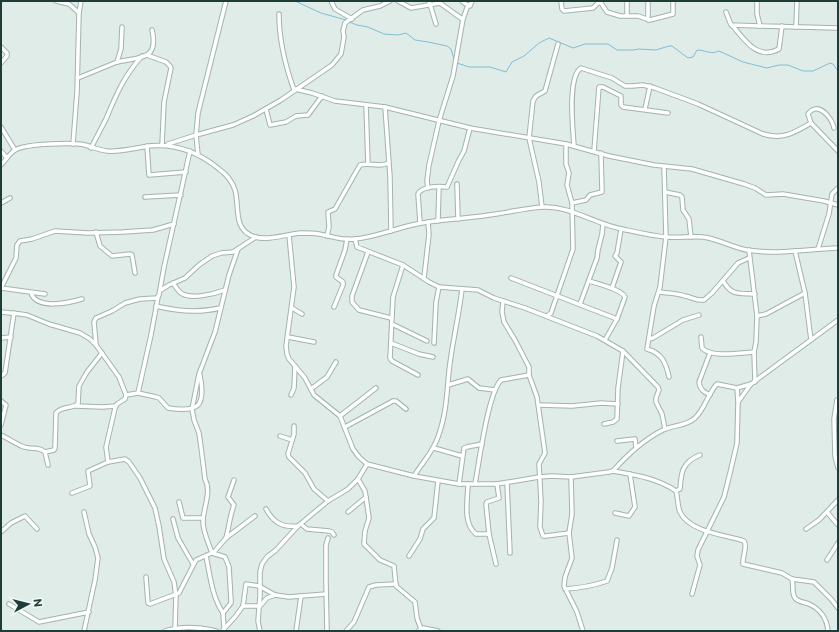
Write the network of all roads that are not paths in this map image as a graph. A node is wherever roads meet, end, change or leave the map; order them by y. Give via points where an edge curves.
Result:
1 (56, 1) edge
2 (81, 1) edge
3 (226, 1) edge
4 (331, 1) edge
5 (390, 1) edge
6 (398, 1) edge
7 (420, 1) edge
8 (462, 1) edge
9 (472, 1) edge
10 (561, 1) edge
11 (627, 1) edge
12 (648, 1) edge
13 (673, 1) edge
14 (758, 1) edge
15 (797, 1) edge
16 (602, 2) edge
17 (429, 3) edge
18 (468, 5) junction
19 (421, 6) junction
20 (726, 12) dead end
21 (79, 13) junction
22 (279, 14) dead end
23 (627, 16) junction
24 (352, 19) junction
25 (463, 19) junction
26 (648, 20) junction
27 (436, 24) dead end
28 (732, 25) junction
29 (760, 26) junction
30 (782, 26) junction
31 (122, 27) dead end
32 (796, 27) junction
33 (838, 28) edge
34 (152, 30) dead end
35 (558, 44) dead end
36 (1, 48) edge
37 (147, 55) junction
38 (142, 56) junction
39 (117, 62) junction
40 (1, 63) edge
41 (78, 78) junction
42 (650, 86) junction
43 (294, 90) junction
44 (322, 96) junction
45 (366, 105) junction
46 (385, 107) junction
47 (266, 109) junction
48 (645, 109) junction
49 (668, 113) dead end
50 (439, 121) junction
51 (811, 123) junction
52 (1, 127) edge
53 (470, 128) junction
54 (834, 128) dead end
55 (196, 135) junction
56 (529, 138) junction
57 (73, 144) junction
58 (566, 144) junction
59 (162, 145) junction
60 (167, 145) junction
61 (147, 146) junction
62 (574, 146) junction
63 (91, 148) junction
64 (15, 150) junction
65 (838, 150) edge
66 (1, 151) edge
67 (594, 151) junction
68 (190, 152) junction
69 (601, 153) junction
70 (198, 155) junction
71 (8, 158) junction
72 (388, 163) junction
73 (368, 164) junction
74 (1, 165) edge
75 (664, 167) junction
76 (186, 172) junction
77 (457, 184) dead end
78 (438, 187) junction
79 (428, 188) junction
80 (838, 188) edge
81 (665, 192) junction
82 (181, 195) junction
83 (145, 197) dead end
84 (10, 198) dead end
85 (1, 203) edge
86 (572, 203) junction
87 (831, 203) junction
88 (838, 205) edge
89 (542, 207) junction
90 (572, 211) junction
91 (458, 219) junction
92 (438, 221) junction
93 (428, 222) junction
94 (420, 223) junction
95 (174, 224) junction
96 (603, 224) junction
97 (621, 229) junction
98 (391, 231) junction
99 (96, 232) junction
100 (289, 235) junction
101 (327, 236) junction
102 (256, 237) junction
103 (666, 237) junction
104 (691, 237) junction
105 (347, 239) junction
106 (355, 239) junction
107 (238, 248) junction
108 (838, 248) edge
109 (818, 249) junction
110 (749, 250) junction
111 (795, 251) junction
112 (368, 252) junction
113 (749, 258) junction
114 (403, 265) junction
115 (135, 273) dead end
116 (424, 278) junction
117 (511, 278) dead end
118 (588, 281) junction
119 (722, 282) junction
120 (173, 283) junction
121 (439, 287) junction
122 (1, 288) edge
123 (612, 288) junction
124 (462, 289) junction
125 (161, 290) junction
126 (225, 290) junction
127 (658, 292) junction
128 (31, 293) junction
129 (805, 293) junction
130 (45, 294) dead end
131 (755, 294) junction
132 (557, 296) junction
133 (158, 297) junction
134 (82, 299) dead end
135 (503, 301) junction
136 (580, 304) junction
137 (156, 306) junction
138 (334, 307) dead end
139 (220, 308) junction
140 (292, 308) junction
141 (1, 312) edge
142 (14, 313) junction
143 (302, 314) dead end
144 (699, 315) dead end
145 (547, 316) junction
146 (757, 316) junction
147 (391, 318) junction
148 (617, 318) junction
149 (838, 320) edge
150 (392, 324) junction
151 (11, 337) junction
152 (288, 337) junction
153 (701, 337) dead end
154 (1, 338) edge
155 (649, 339) junction
156 (605, 340) junction
157 (811, 340) junction
158 (427, 341) dead end
159 (314, 342) dead end
160 (434, 343) dead end
161 (391, 344) junction
162 (96, 345) junction
163 (623, 351) junction
164 (754, 352) junction
165 (102, 353) junction
166 (710, 353) junction
167 (433, 357) dead end
168 (336, 362) dead end
169 (296, 366) junction
170 (200, 374) junction
171 (2, 375) edge
172 (418, 375) dead end
173 (529, 375) junction
174 (669, 377) dead end
175 (1, 380) edge
176 (753, 383) junction
177 (448, 385) junction
178 (376, 388) dead end
179 (737, 388) junction
180 (310, 389) junction
181 (495, 390) junction
182 (138, 393) junction
183 (126, 394) junction
184 (291, 395) dead end
185 (710, 395) junction
186 (837, 400) dead end
187 (1, 401) edge
188 (738, 402) junction
189 (618, 404) junction
190 (539, 405) junction
191 (76, 406) junction
192 (116, 406) junction
193 (192, 409) junction
194 (406, 409) dead end
195 (340, 416) junction
196 (604, 424) dead end
197 (1, 426) edge
198 (294, 426) dead end
199 (345, 427) junction
200 (664, 429) junction
201 (1, 435) edge
202 (280, 436) dead end
203 (292, 440) junction
204 (617, 442) dead end
205 (482, 444) junction
206 (636, 447) junction
207 (434, 448) junction
208 (45, 452) junction
209 (700, 455) dead end
210 (462, 456) junction
211 (836, 456) edge
212 (108, 462) junction
213 (367, 464) junction
214 (48, 465) dead end
215 (838, 468) edge
216 (613, 471) junction
217 (630, 474) junction
218 (414, 476) junction
219 (539, 477) junction
220 (571, 477) junction
221 (358, 479) junction
222 (234, 480) dead end
223 (438, 481) junction
224 (507, 483) junction
225 (458, 484) junction
226 (468, 484) junction
227 (475, 484) junction
228 (497, 484) junction
229 (676, 491) junction
230 (72, 493) dead end
231 (366, 497) junction
232 (838, 500) edge
233 (328, 501) junction
234 (179, 502) dead end
235 (266, 509) dead end
236 (84, 512) dead end
237 (348, 512) dead end
238 (827, 512) junction
239 (615, 513) dead end
240 (255, 516) dead end
241 (203, 518) junction
242 (173, 519) dead end
243 (299, 525) junction
244 (838, 525) edge
245 (37, 529) dead end
246 (806, 529) dead end
247 (707, 530) junction
248 (1, 532) edge
249 (569, 533) junction
250 (489, 534) junction
251 (334, 535) dead end
252 (226, 538) junction
253 (328, 538) dead end
254 (617, 540) dead end
255 (838, 543) edge
256 (212, 553) junction
257 (510, 553) dead end
258 (206, 556) junction
259 (409, 556) dead end
260 (827, 560) dead end
261 (193, 564) junction
262 (496, 564) dead end
263 (146, 577) dead end
264 (792, 579) junction
265 (396, 584) junction
266 (259, 586) junction
267 (565, 589) junction
268 (326, 594) junction
269 (692, 594) dead end
270 (275, 595) junction
271 (176, 596) junction
272 (301, 596) junction
273 (836, 601) edge
274 (9, 604) dead end
275 (243, 606) junction
276 (259, 607) junction
277 (838, 608) edge
278 (89, 612) junction
279 (224, 613) junction
280 (175, 628) junction
281 (223, 630) edge
282 (420, 630) edge
283 (430, 630) edge
284 (84, 631) edge
285 (165, 631) edge
286 (216, 631) edge
287 (260, 631) edge
288 (296, 631) edge
289 (327, 631) edge
290 (346, 631) edge
291 (438, 631) edge
292 (583, 631) edge
293 (828, 631) edge

1 - 21 street via 69,4
2 - 21 street
3 - 55 street via 198,113
4 - 24 street via 335,9
5 - 24 street via 363,10
6 - 19 street via 411,8
7 - 19 street
8 - 18 street
9 - 18 street via 470,6
10 - 16 street via 563,11 567,12 593,8
11 - 23 street
12 - 26 street
13 - 26 street via 673,14
14 - 29 street
15 - 32 street
16 - 23 street via 607,12
17 - 19 street
17 - 25 street via 440,3
17 - 27 street
18 - 25 street
20 - 28 street
21 - 41 street
22 - 43 street via 283,54
23 - 26 street via 638,16
24 - 43 street via 345,23 342,31 344,37 338,58
25 - 50 street via 453,76
28 - 29 street
28 - 30 street via 753,49 767,52 779,49
29 - 30 street
30 - 32 street
31 - 39 street via 121,49
32 - 33 street
34 - 37 street via 154,45 151,53
35 - 56 street via 545,91 533,101
36 - 40 street via 8,53
37 - 38 street
37 - 59 street via 168,64 171,68 164,102
38 - 39 street
38 - 63 street via 111,103
39 - 41 street
41 - 57 street
42 - 48 street
42 - 51 street via 773,137 795,132
42 - 62 street via 625,86 612,78 579,68 572,92
43 - 44 street
43 - 47 street
44 - 45 street via 335,101
44 - 47 street via 308,115 296,116 280,123 270,125
45 - 46 street
45 - 73 street
46 - 50 street
46 - 72 street
47 - 55 street via 232,125
48 - 49 street
48 - 67 street via 622,106 621,96 599,87
50 - 53 street
50 - 79 street via 429,165
51 - 54 street via 808,114 816,109 822,110 830,117
51 - 65 street
52 - 64 street
53 - 56 street
53 - 78 street via 464,151 447,187
55 - 60 street
55 - 70 street
56 - 58 street
56 - 89 street
57 - 63 street
57 - 64 street via 35,145
58 - 62 street
58 - 86 street via 566,164 569,173 567,185
59 - 60 street
59 - 61 street
60 - 68 street
61 - 63 street via 111,151
61 - 76 street via 149,175
62 - 67 street
64 - 71 street
66 - 71 street
67 - 69 street
68 - 70 street
68 - 76 street
69 - 75 street
69 - 86 street via 602,192 590,194 586,200
70 - 102 street via 231,180 236,193 239,222 245,230
71 - 74 street
72 - 73 street
72 - 98 street
73 - 101 street via 360,165 335,208 328,212
75 - 81 street
75 - 87 street via 692,169 744,184 766,195 783,194
76 - 82 street
77 - 91 street
78 - 79 street
78 - 92 street
79 - 94 street via 420,190 418,194
80 - 87 street via 832,194
81 - 103 street
81 - 104 street via 682,197
82 - 83 street
82 - 95 street
84 - 85 street
86 - 90 street
87 - 88 street
87 - 109 street
89 - 90 street
89 - 91 street
90 - 96 street
90 - 132 street via 572,253
91 - 92 street
92 - 93 street
93 - 94 street
93 - 116 street via 430,234
94 - 98 street
95 - 99 street via 153,230
95 - 125 street
96 - 97 street
96 - 118 street via 597,258
97 - 103 street
97 - 123 street via 615,256 621,262
98 - 106 street
99 - 115 street via 100,246 112,256 132,255
99 - 122 street via 54,230 20,241 17,245 16,258
100 - 101 street
100 - 102 street
100 - 140 street via 294,287
101 - 105 street
102 - 107 street
103 - 104 street
103 - 127 street
104 - 110 street via 707,238
105 - 106 street
105 - 138 street via 336,275 343,285
106 - 112 street via 357,247
107 - 120 street via 233,252 212,256 185,278
107 - 126 street
108 - 109 street
109 - 111 street
110 - 111 street via 782,253
110 - 113 street
111 - 129 street
112 - 114 street
112 - 147 street via 352,302 359,310
113 - 119 street via 738,263
113 - 131 street
114 - 116 street
114 - 147 street via 393,297
116 - 121 street
117 - 132 street
118 - 123 street
118 - 136 street
119 - 127 street via 704,300
119 - 131 street via 732,292
120 - 125 street
120 - 126 street via 180,293 193,296
121 - 124 street
121 - 160 street
122 - 128 street
123 - 148 street via 625,297
124 - 135 street via 478,290
124 - 177 street
125 - 133 street
126 - 139 street
127 - 155 street
128 - 130 street
128 - 134 street via 34,299 40,302 66,304
129 - 146 street via 766,314
129 - 157 street
131 - 146 street
132 - 136 street
132 - 145 street via 551,313
133 - 137 street
133 - 162 street via 125,303 96,318
135 - 145 street
135 - 173 street via 503,319 529,366
136 - 148 street
137 - 139 street via 191,310
137 - 182 street
139 - 170 street via 215,332
140 - 143 street
140 - 152 street
141 - 142 street
142 - 151 street
142 - 162 street via 80,333
144 - 155 street via 683,320
145 - 156 street
146 - 164 street
147 - 150 street
148 - 156 street
149 - 157 street
150 - 158 street
150 - 161 street
151 - 154 street
151 - 171 street via 5,373
152 - 159 street
152 - 169 street via 287,354
153 - 166 street via 702,349
155 - 174 street via 647,349 655,352 666,362
156 - 163 street
157 - 176 street
161 - 167 street
161 - 172 street via 392,361
162 - 165 street
163 - 189 street
163 - 200 street via 658,386 655,400 662,414
164 - 166 street
164 - 176 street
165 - 183 street via 120,377
165 - 191 street via 79,386
166 - 185 street via 699,382 703,391
168 - 180 street via 327,376
169 - 180 street
169 - 184 street
170 - 193 street
170 - 193 street via 202,399
171 - 175 street
173 - 181 street via 501,380
173 - 190 street
176 - 179 street
176 - 188 street
177 - 181 street via 468,380 479,388
177 - 207 street via 442,425
178 - 195 street
179 - 185 street via 717,384
179 - 188 street
180 - 195 street via 319,400
181 - 205 street
182 - 183 street
182 - 193 street via 159,398 168,408
183 - 192 street via 125,399
185 - 200 street via 694,419
186 - 211 street via 834,419
187 - 197 street via 6,405
188 - 247 street via 736,443 730,473 724,497
189 - 190 street
189 - 196 street via 617,419
190 - 219 street via 545,453 539,464
191 - 192 street
191 - 208 street via 60,409 56,413 55,448 52,452
192 - 212 street via 106,447
193 - 241 street via 199,433 208,492
194 - 199 street via 393,401
195 - 199 street
198 - 203 street
199 - 213 street via 353,449
200 - 206 street
201 - 208 street via 26,448 42,449
202 - 203 street
203 - 233 street via 289,458 302,469 314,489
204 - 206 street via 635,439
205 - 210 street via 465,447
205 - 227 street
206 - 216 street
207 - 210 street
207 - 218 street
208 - 214 street
209 - 229 street via 693,457 684,467 680,489
210 - 225 street
211 - 215 street
212 - 230 street via 88,470 90,486
212 - 271 street via 125,459 128,461 152,500 164,559 171,574
213 - 218 street
213 - 221 street
216 - 217 street
216 - 220 street
217 - 229 street via 665,484
217 - 239 street via 635,507 629,516
218 - 223 street
219 - 220 street
219 - 224 street
219 - 249 street via 541,534 546,536
220 - 249 street via 572,514
221 - 231 street
221 - 233 street via 348,489
222 - 252 street via 228,497 234,505
223 - 225 street
223 - 259 street via 434,518 423,528 420,539
224 - 228 street
224 - 257 street
225 - 226 street
226 - 227 street
226 - 250 street via 467,518 471,529 476,534
227 - 228 street
228 - 250 street via 499,498 486,502
229 - 247 street via 682,516 689,523
231 - 237 street
231 - 265 street via 369,518 364,544 380,560 394,566
232 - 238 street
233 - 243 street
234 - 241 street via 183,518
235 - 243 street via 275,522
236 - 278 street via 98,558
238 - 244 street
238 - 246 street
240 - 252 street
241 - 256 street
242 - 261 street via 178,538
243 - 251 street via 307,529 329,531
243 - 266 street via 264,560
245 - 248 street via 24,516
247 - 264 street via 744,541 746,544 743,564 782,573
247 - 269 street via 697,552 700,565
249 - 267 street via 572,558 564,582
250 - 262 street
252 - 256 street
253 - 268 street
254 - 267 street via 607,581 585,588
255 - 260 street
256 - 258 street
256 - 279 street via 225,557 229,567 231,603
258 - 261 street via 198,558
258 - 279 street via 216,600
261 - 271 street via 182,589
263 - 271 street via 148,603
264 - 273 street via 814,582
264 - 293 street via 794,597 810,604 823,615
265 - 282 street via 415,602
265 - 290 street via 369,587 354,622
266 - 270 street
266 - 275 street via 246,584
266 - 276 street
267 - 292 street
268 - 272 street
268 - 289 street
270 - 272 street
270 - 276 street via 267,598
271 - 280 street
272 - 288 street
273 - 277 street
274 - 278 street via 39,622
275 - 276 street
275 - 281 street
276 - 287 street
278 - 284 street
279 - 281 street
280 - 285 street
280 - 286 street
282 - 283 street
283 - 291 street

